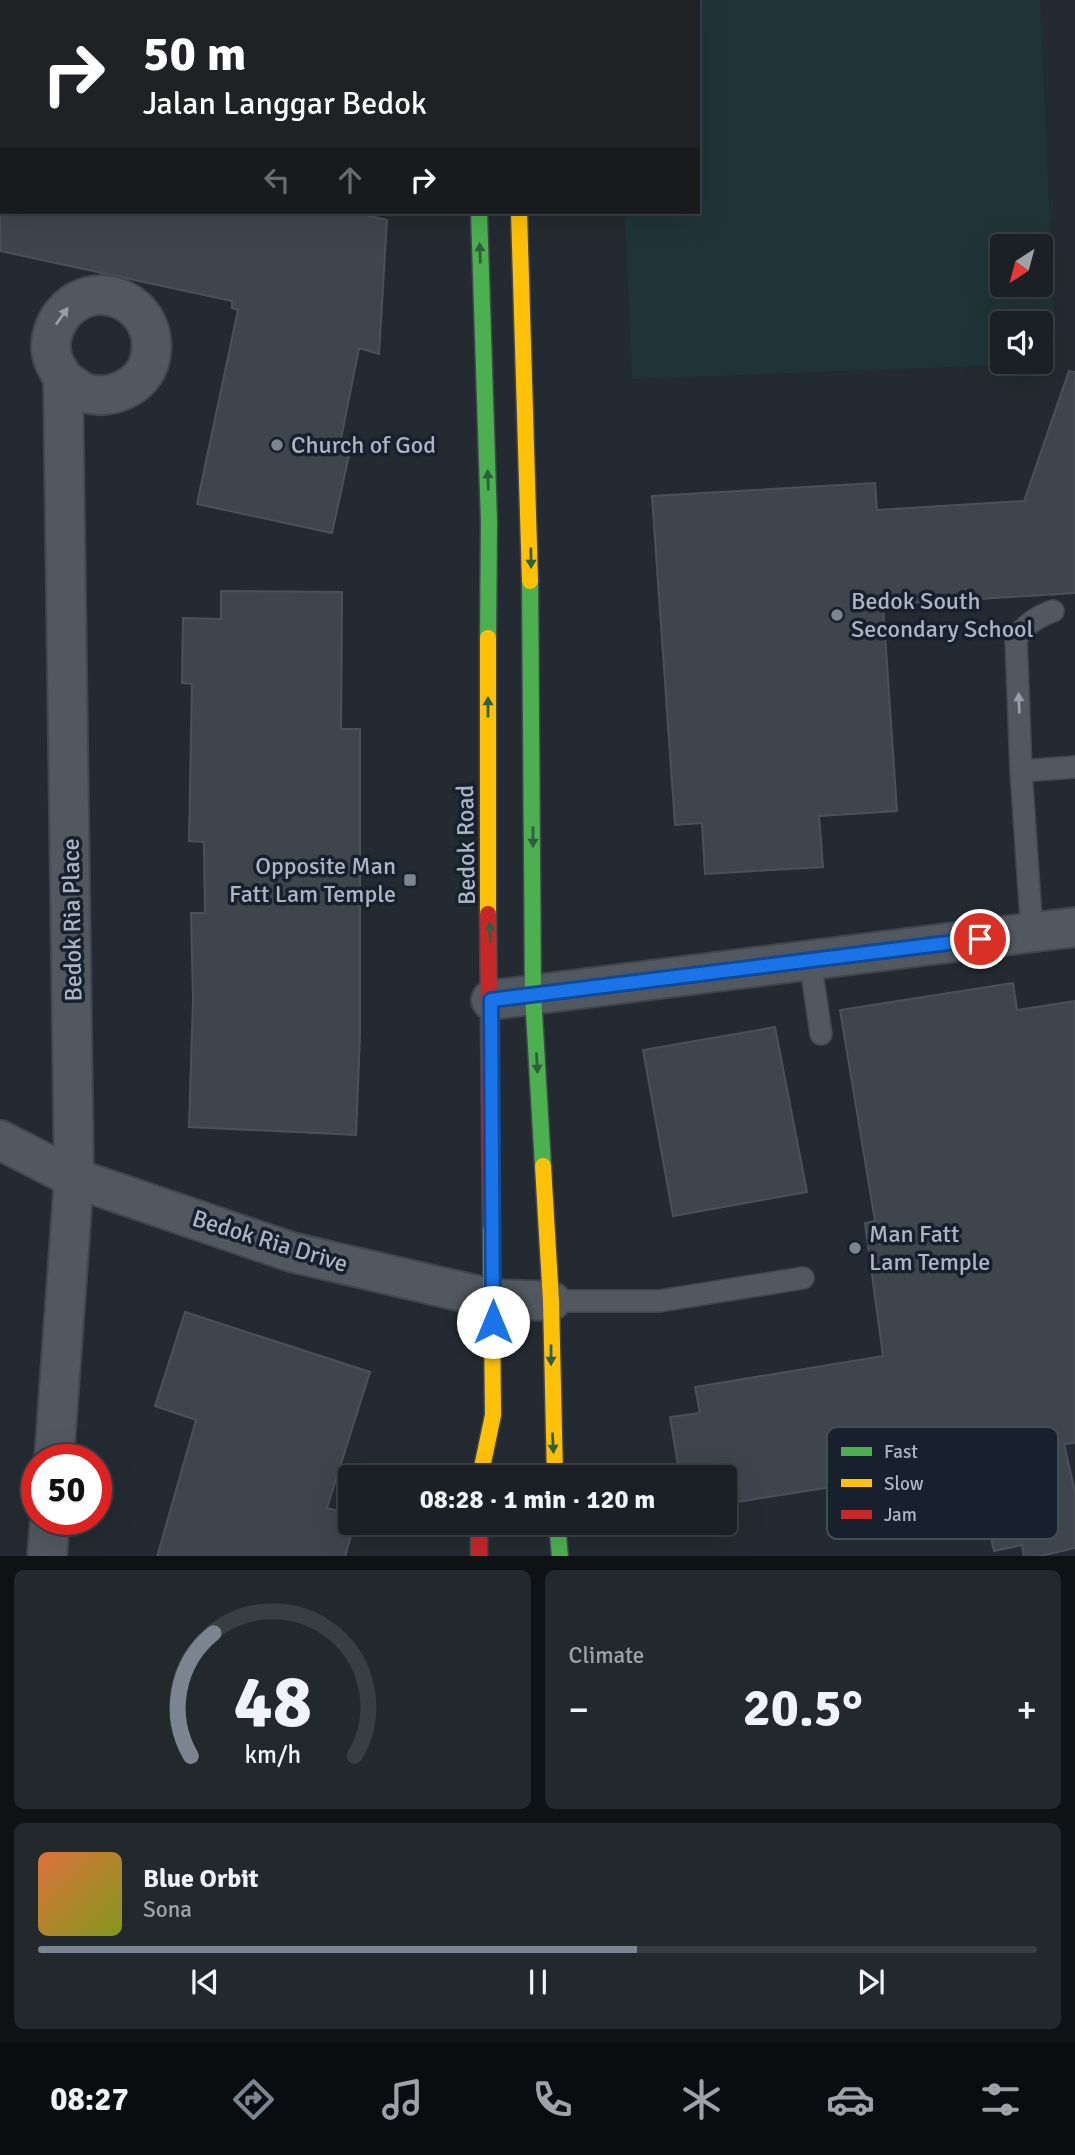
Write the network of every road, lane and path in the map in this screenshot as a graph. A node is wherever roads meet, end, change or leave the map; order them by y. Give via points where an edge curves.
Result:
1 (479, 214) edge
2 (519, 214) edge
3 (63, 379) dead end
4 (1053, 611) dead end
5 (1075, 767) edge
6 (1021, 771) junction
7 (1075, 927) edge
8 (1032, 933) junction
9 (810, 960) junction
10 (533, 995) junction
11 (491, 1000) junction
12 (821, 1034) dead end
13 (0, 1140) edge
14 (74, 1178) junction
15 (803, 1278) dead end
16 (493, 1299) junction
17 (551, 1301) junction
18 (55, 1444) edge
19 (483, 1465) edge
20 (555, 1465) edge
21 (49, 1535) edge
22 (479, 1535) edge
23 (558, 1535) edge
24 (47, 1556) edge
25 (479, 1556) edge
26 (560, 1556) edge

11 -> 1 main road, Bedok Road via 489,522
2 -> 10 main road via 530,518
3 - 14 street, Bedok Ria Place
6 -> 4 lane via 1016,638 1032,621
5 - 6 lane
6 - 8 lane
7 - 8 street
8 - 9 street
9 - 10 street
9 - 12 lane
10 - 11 street
10 -> 17 main road
11 - 16 main road, Bedok Road
13 - 14 street, Bedok Ria Drive
14 - 16 street, Bedok Ria Drive via 291,1252
14 - 18 street, Bedok Ria Place
15 - 17 lane via 659,1301
16 - 17 street, Bedok Ria Drive
16 - 19 main road, Bedok Road via 493,1415
17 -> 20 main road
21 - 24 street
22 - 25 main road
23 - 26 main road

